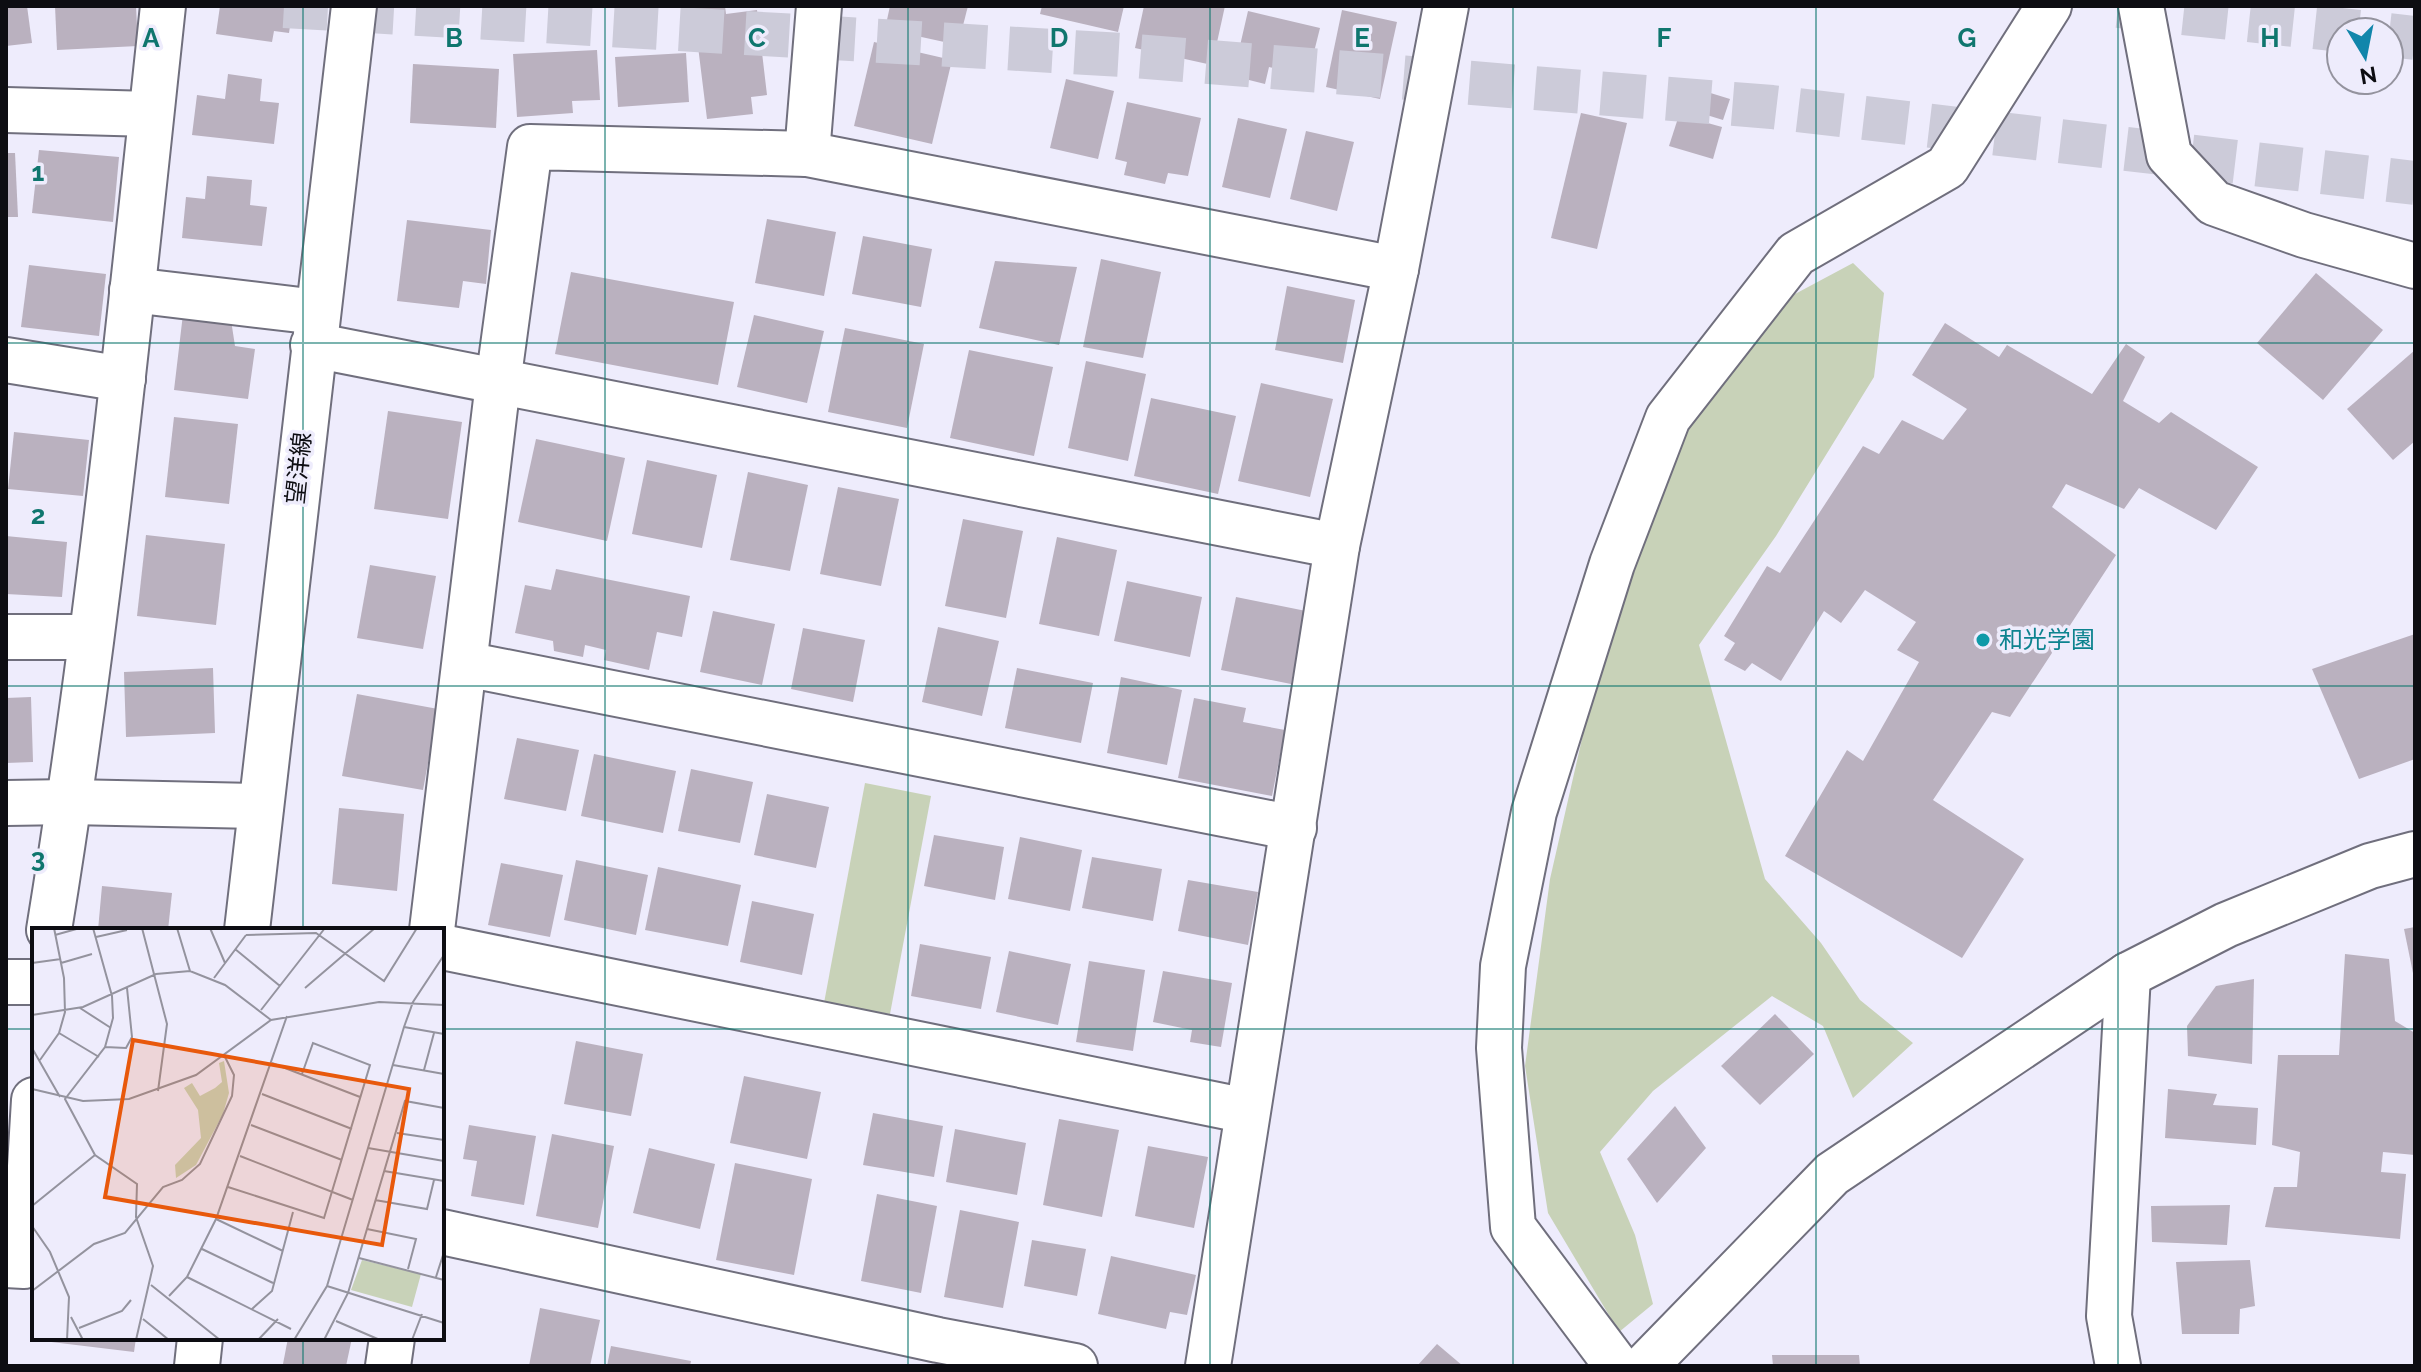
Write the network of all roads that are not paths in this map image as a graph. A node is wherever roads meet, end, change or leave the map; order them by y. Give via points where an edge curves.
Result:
1 (163, 6) edge
2 (354, 6) edge
3 (819, 6) edge
4 (1446, 6) edge
5 (2049, 6) edge
6 (2141, 6) edge
7 (6, 110) edge
8 (151, 114) junction
9 (807, 154) junction
10 (2415, 266) edge
11 (1396, 269) junction
12 (132, 290) junction
13 (315, 329) junction
14 (6, 360) edge
15 (123, 379) junction
16 (498, 383) junction
17 (1337, 546) junction
18 (6, 637) edge
19 (91, 637) junction
20 (465, 664) junction
21 (70, 802) junction
22 (6, 803) edge
23 (261, 806) junction
24 (1294, 828) junction
25 (2415, 854) edge
26 (49, 928) edge
27 (247, 928) edge
28 (432, 928) edge
29 (444, 947) edge
30 (2128, 975) junction
31 (6, 982) edge
32 (32, 982) edge
33 (1247, 1111) junction
34 (32, 1133) edge
35 (444, 1232) edge
36 (6, 1265) edge
37 (200, 1340) edge
38 (392, 1340) edge
39 (936, 1353) edge
40 (197, 1366) edge
41 (388, 1366) edge
42 (1075, 1366) edge
43 (1208, 1366) edge
44 (1617, 1366) edge
45 (1645, 1366) edge
46 (2118, 1366) edge

1 - 8 street
2 - 13 street, 望洋線
3 - 9 street
4 - 11 street
5 - 44 street via 1947,167 1796,254 1668,418 1612,564 1534,812 1503,966 1499,1048 1513,1227
6 - 10 street via 2169,155 2214,203
7 - 8 street
8 - 12 street
9 - 11 street
9 - 16 street via 530,147
11 - 17 street
12 - 13 street
12 - 15 street
13 - 16 street
13 - 23 street, 望洋線
14 - 15 street
15 - 19 street
16 - 17 street
16 - 20 street
17 - 24 street
18 - 19 street
19 - 21 street
20 - 24 street
20 - 28 street
21 - 22 street
21 - 23 street
21 - 26 street
23 - 27 street, 望洋線
24 - 33 street
25 - 30 street via 2370,866 2226,925
29 - 33 street
30 - 45 street via 1832,1174
30 - 46 street via 2109,1316
31 - 32 street
33 - 43 street
34 - 36 street via 24,1266
35 - 39 street
37 - 40 street
38 - 41 street
39 - 42 street

